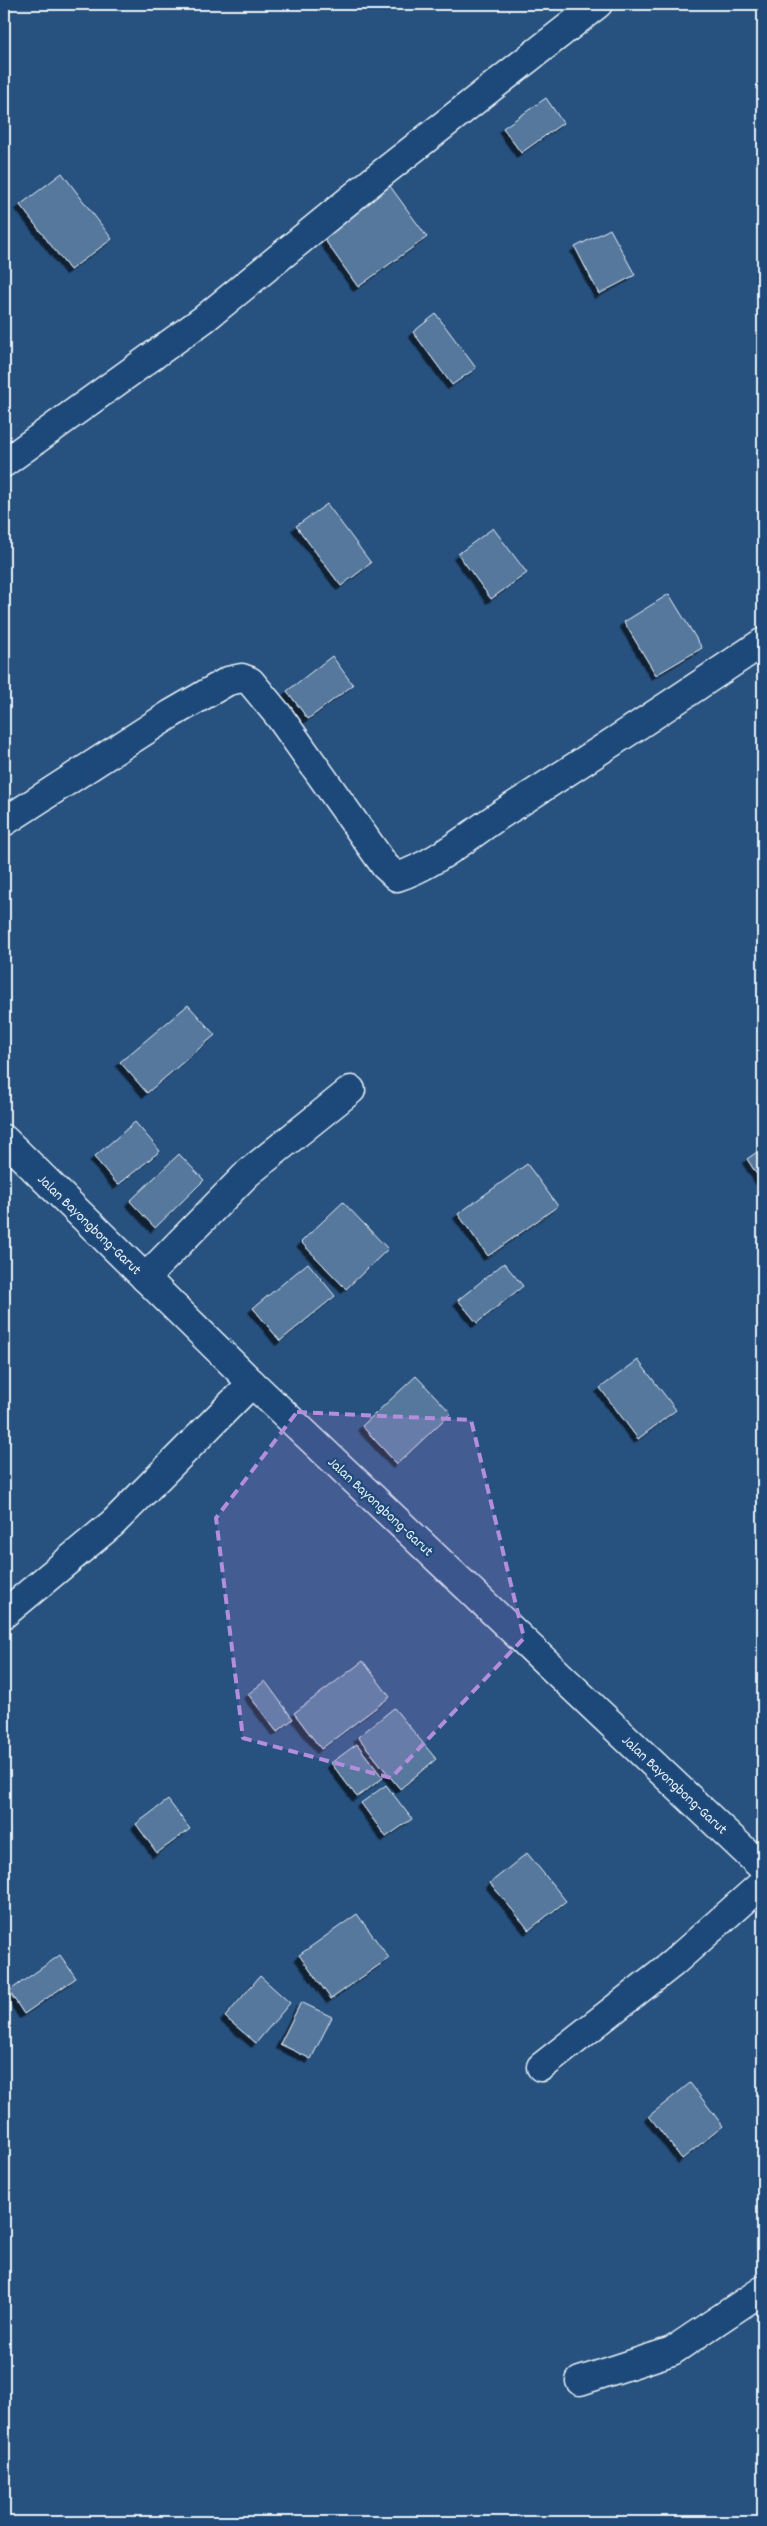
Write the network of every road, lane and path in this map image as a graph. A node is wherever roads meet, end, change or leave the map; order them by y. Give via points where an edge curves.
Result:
1 (598, 4) edge
2 (4, 463) edge
3 (763, 642) edge
4 (4, 822) edge
5 (351, 1090) dead end
6 (4, 1139) edge
7 (145, 1278) junction
8 (252, 1383) junction
9 (4, 1614) edge
10 (763, 1868) edge
11 (763, 1884) edge
12 (541, 2066) dead end
13 (763, 2290) edge
14 (580, 2381) dead end

1 - 2 street via 380,174 204,319
3 - 4 street via 419,870 397,877 385,866 279,716 250,681 242,678 228,681 170,714
5 - 7 street via 248,1173
6 - 7 street, Jalan Bayongbong-Garut
7 - 8 street, Jalan Bayongbong-Garut
8 - 9 street via 113,1523
8 - 10 street, Jalan Bayongbong-Garut
11 - 12 street via 673,1963
13 - 14 street via 672,2351

